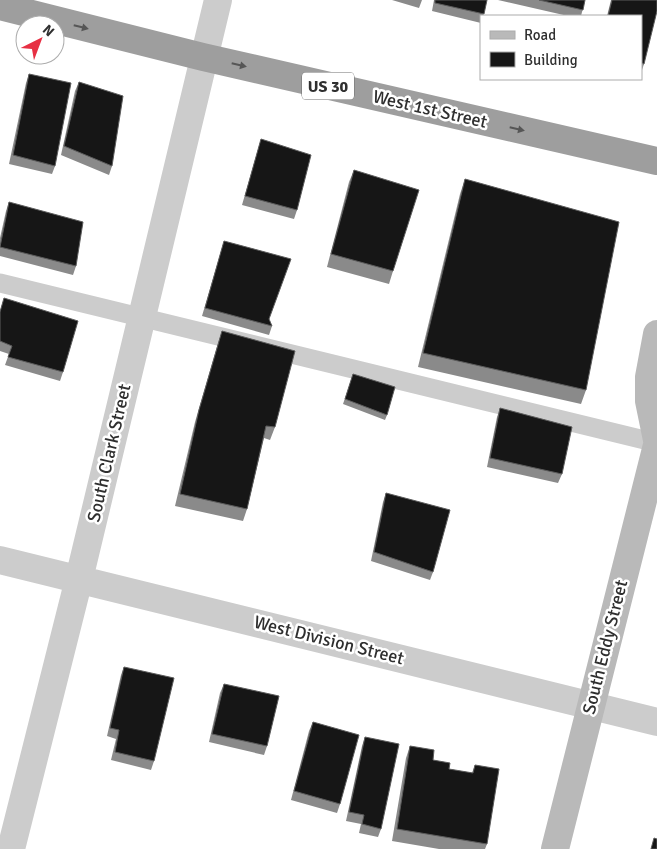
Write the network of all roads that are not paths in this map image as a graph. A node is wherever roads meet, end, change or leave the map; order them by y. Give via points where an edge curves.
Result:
1 (218, 0) edge
2 (0, 6) edge
3 (203, 57) junction
4 (657, 161) edge
5 (0, 284) edge
6 (141, 318) junction
7 (657, 334) edge
8 (657, 443) edge
9 (0, 560) edge
10 (79, 579) junction
11 (590, 705) junction
12 (657, 722) edge
13 (11, 849) edge
14 (555, 849) edge

1 - 3 street, South Clark Street
2 -> 3 highway, West 1st Street / US 30
3 -> 4 highway, West 1st Street / US 30
3 - 6 street, South Clark Street
5 - 6 lane
6 - 8 lane
6 - 10 street, South Clark Street
7 - 8 main road, South Eddy Street via 648,377
8 - 11 main road, South Eddy Street
9 - 10 street, West Division Street
10 - 11 street, West Division Street
10 - 13 street, South Clark Street
11 - 12 street, West Division Street
11 - 14 main road, South Eddy Street

